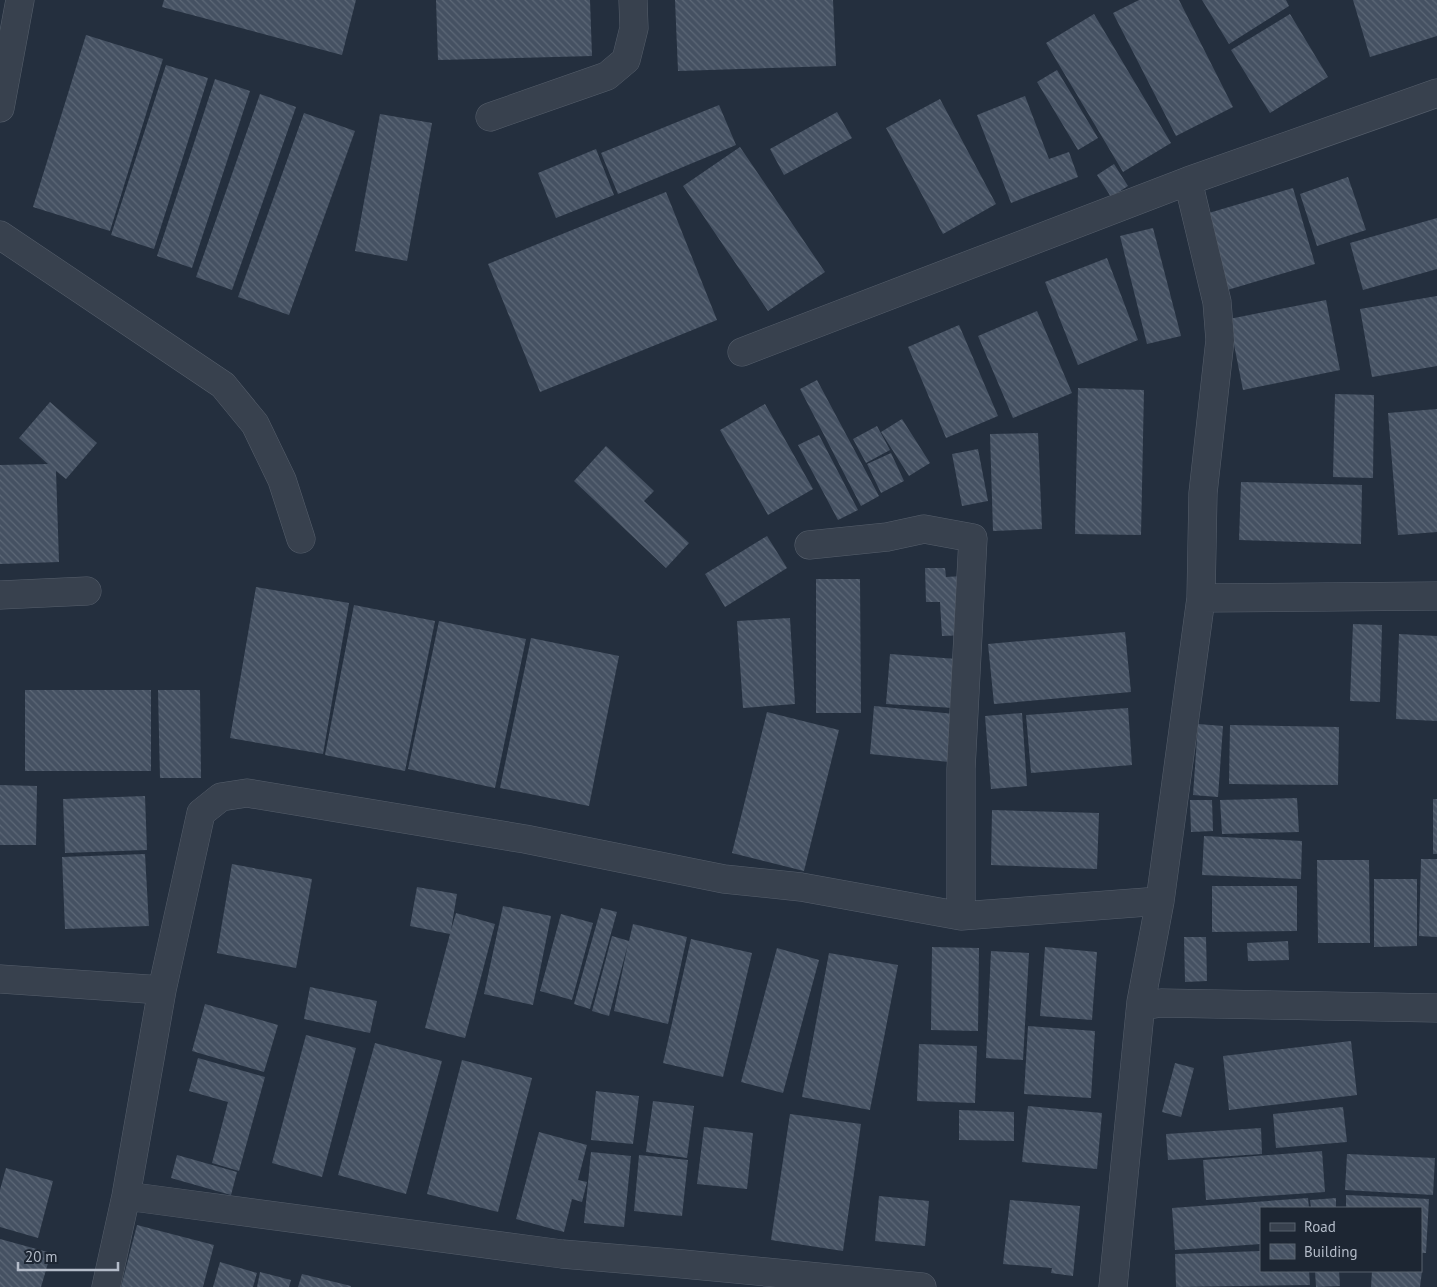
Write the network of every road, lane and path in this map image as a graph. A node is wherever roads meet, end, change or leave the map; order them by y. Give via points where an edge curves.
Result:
1 (20, 0) edge
2 (632, 0) edge
3 (1437, 93) edge
4 (0, 108) edge
5 (490, 116) dead end
6 (1188, 181) junction
7 (0, 235) edge
8 (742, 352) dead end
9 (301, 539) dead end
10 (809, 545) dead end
11 (87, 591) dead end
12 (0, 595) edge
13 (1437, 596) edge
14 (1201, 598) junction
15 (1160, 900) junction
16 (961, 916) junction
17 (0, 979) edge
18 (162, 990) junction
19 (1141, 1002) junction
20 (1437, 1008) edge
21 (126, 1196) junction
22 (106, 1287) edge
23 (922, 1287) edge
24 (1113, 1287) edge

1 - 4 street
2 - 5 street via 634,28 626,60 607,76
3 - 6 street
6 - 8 street
6 - 14 street via 1215,293 1220,340 1203,493
7 - 9 street via 222,385 256,424 282,480
10 - 16 street via 887,537 924,529 973,538 961,770
11 - 12 street
13 - 14 street
14 - 15 street
15 - 16 street
15 - 19 street
16 - 18 street via 801,887 724,879 526,838 247,793 221,797 201,813
17 - 18 street
18 - 21 street
19 - 20 street via 1148,1005
19 - 24 street
21 - 22 street
21 - 23 street via 562,1254

